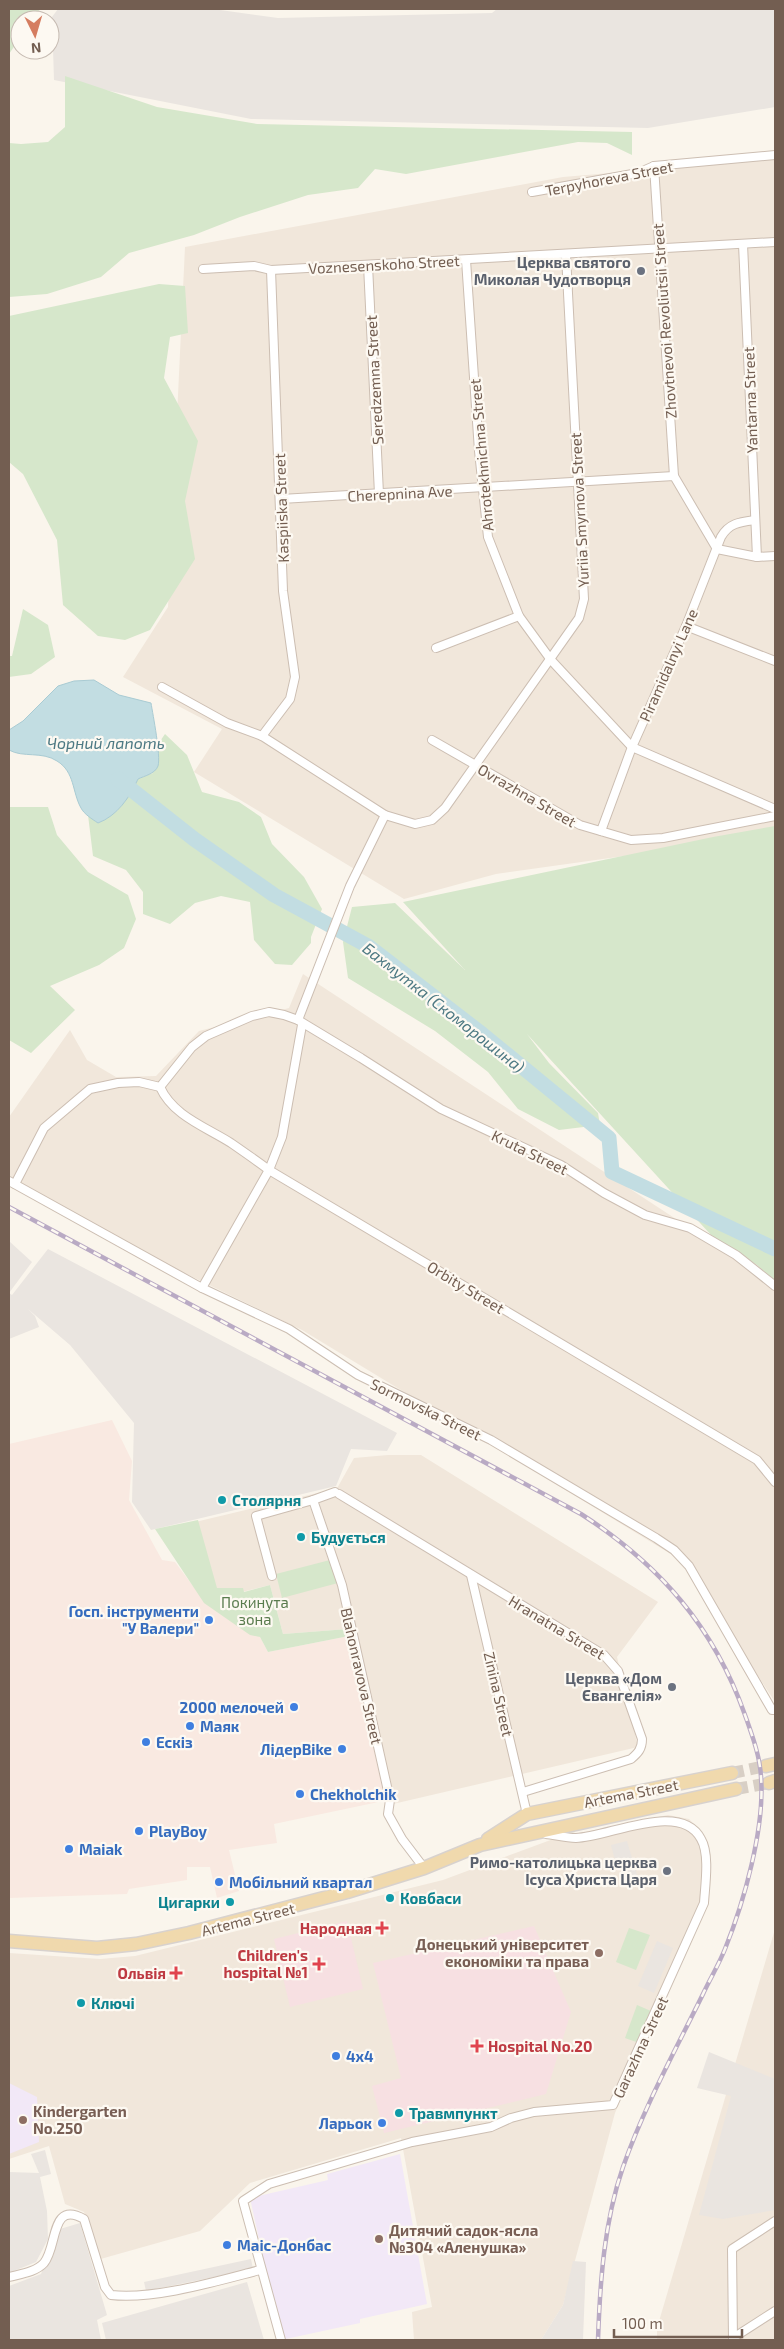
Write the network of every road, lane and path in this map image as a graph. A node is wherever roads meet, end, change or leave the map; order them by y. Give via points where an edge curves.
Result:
1 (775, 155) edge
2 (654, 166) junction
3 (532, 192) dead end
4 (775, 242) edge
5 (743, 244) junction
6 (661, 249) junction
7 (566, 254) junction
8 (466, 260) junction
9 (368, 265) junction
10 (203, 269) dead end
11 (271, 270) junction
12 (674, 476) junction
13 (577, 482) junction
14 (483, 489) junction
15 (379, 494) junction
16 (281, 499) junction
17 (755, 520) junction
18 (717, 549) junction
19 (775, 556) edge
20 (757, 557) junction
21 (519, 616) junction
22 (686, 626) junction
23 (436, 648) dead end
24 (551, 660) junction
25 (775, 660) edge
26 (162, 687) dead end
27 (262, 736) junction
28 (432, 740) dead end
29 (632, 747) junction
30 (475, 765) junction
31 (775, 809) edge
32 (385, 815) junction
33 (775, 816) edge
34 (601, 831) junction
35 (300, 1023) junction
36 (160, 1086) junction
37 (269, 1170) junction
38 (12, 1182) edge
39 (775, 1286) edge
40 (202, 1288) junction
41 (775, 1482) edge
42 (314, 1500) junction
43 (471, 1575) junction
44 (272, 1576) dead end
45 (775, 1710) edge
46 (732, 1773) tunnel mouth
47 (736, 1790) tunnel mouth
48 (523, 1792) junction
49 (544, 1810) junction
50 (527, 1814) junction
51 (532, 1832) junction
52 (480, 1845) junction
53 (424, 1868) junction
54 (9, 1942) edge
55 (775, 2221) edge
56 (260, 2270) junction
57 (9, 2277) edge
58 (775, 2311) edge
59 (733, 2339) edge
60 (281, 2340) edge

1 - 2 street, Terpyhoreva Street
2 - 3 street, Terpyhoreva Street via 638,173
2 - 6 street, Zhovtnevoi Revoliutsii Street
4 - 5 street, Voznesenskoho Street
5 - 6 street, Voznesenskoho Street
5 - 17 street, Yantarna Street
6 - 7 street, Voznesenskoho Street
6 - 12 street, Zhovtnevoi Revoliutsii Street
7 - 8 street, Voznesenskoho Street
7 - 13 street, Yuriia Smyrnova Street
8 - 9 street, Voznesenskoho Street
8 - 14 street, Ahrotekhnichna Street
9 - 11 street, Voznesenskoho Street
9 - 15 street, Seredzemna Street
10 - 11 street, Voznesenskoho Street via 254,266
11 - 16 street, Kaspiiska Street
12 - 13 street, Cherepnina Ave
12 - 18 street
13 - 14 street, Cherepnina Ave
13 - 24 street, Yuriia Smyrnova Street via 584,599 579,618
14 - 15 street, Cherepnina Ave
14 - 21 street, Ahrotekhnichna Street via 490,546
15 - 16 street, Cherepnina Ave
16 - 27 street, Kaspiiska Street via 283,591 295,677 290,699
17 - 18 street, Piramidalnyi Lane via 734,523 726,529
17 - 20 street, Yantarna Street
18 - 20 street
18 - 22 street, Piramidalnyi Lane
19 - 20 street
21 - 23 street
21 - 24 street, Ahrotekhnichna Street
22 - 25 street
22 - 29 street, Piramidalnyi Lane
24 - 29 street, Ahrotekhnichna Street
24 - 30 street, Yuriia Smyrnova Street
26 - 27 street via 227,723
27 - 32 street
28 - 30 street, Ovrazhna Street
29 - 31 street, Ahrotekhnichna Street
29 - 34 street, Piramidalnyi Lane
30 - 32 street, Yuriia Smyrnova Street via 432,820 415,824
30 - 34 street, Ovrazhna Street via 580,825
32 - 35 street via 350,886
33 - 34 street, Ovrazhna Street via 664,838 631,840
35 - 36 street, Kruta Street via 269,1012 206,1036 192,1047
35 - 37 street via 282,1137
35 - 39 street, Kruta Street via 441,1109 561,1165 645,1215 690,1228 736,1255
36 - 37 street, Orbity Street via 178,1110
36 - 38 street via 118,1083 90,1090 44,1128
37 - 40 street
37 - 41 street, Orbity Street via 757,1460
38 - 40 street, Sormovska Street
40 - 45 street, Sormovska Street via 289,1329 358,1375 491,1440 668,1546 688,1566 772,1710
42 - 43 street, Hranatna Street via 337,1493
42 - 44 street via 256,1516
42 - 53 street, Blahonravova Street via 342,1585 390,1800 388,1814
43 - 48 street, Zinina Street
43 - 48 street, Hranatna Street via 610,1658 618,1671 642,1739 642,1746 631,1759
46 - 49 main road, Artema Street
47 - 51 main road, Artema Street
48 - 50 street, Zinina Street
49 - 50 main road, Artema Street
49 - 51 main road via 529,1820
50 - 52 main road, Artema Street
51 - 52 main road, Artema Street
51 - 56 street, Garazhna Street via 576,1838 667,1820 684,1822 701,1838 707,1869 704,1903 613,2105 534,2112 491,2127 412,2142 269,2184 244,2201
52 - 53 main road, Artema Street
53 - 54 main road, Artema Street via 293,1908 136,1944 97,1948
55 - 59 street via 732,2250
56 - 57 street via 192,2287 124,2296 111,2294 105,2287 84,2219 74,2213 65,2215 58,2222 49,2253 39,2268
56 - 60 street, Garazhna Street
58 - 59 street

